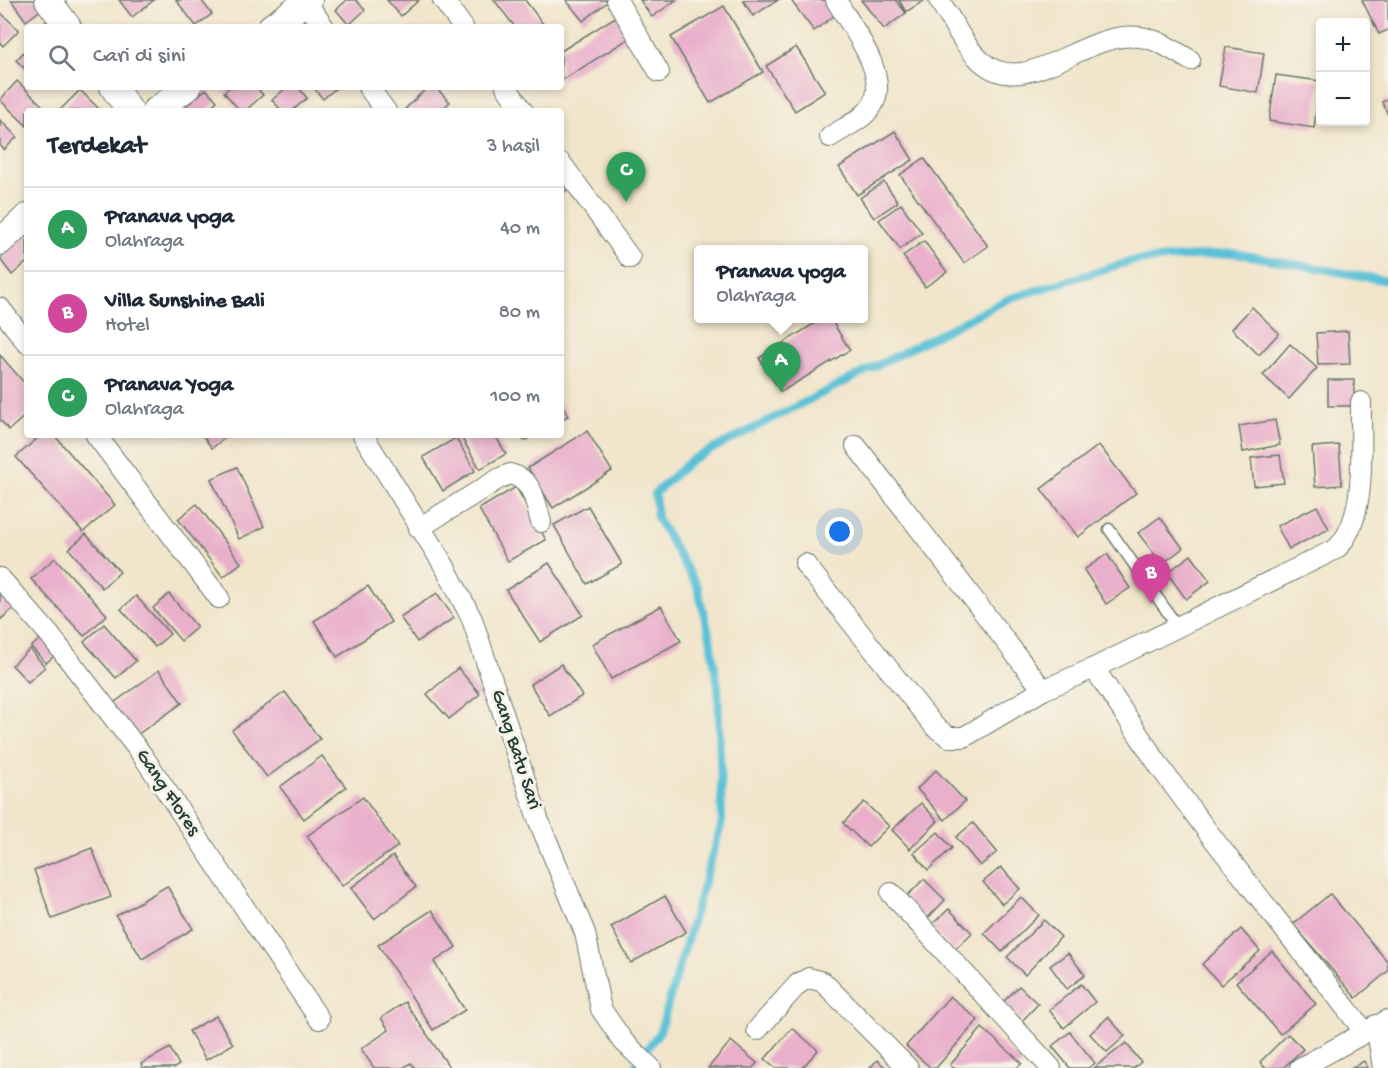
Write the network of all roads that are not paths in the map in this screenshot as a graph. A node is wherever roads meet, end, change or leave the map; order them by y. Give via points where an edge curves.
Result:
1 (48, 0) edge
2 (443, 0) edge
3 (617, 0) edge
4 (837, 0) edge
5 (939, 0) edge
6 (308, 1) edge
7 (66, 24) edge
8 (275, 24) edge
9 (322, 24) edge
10 (461, 24) edge
11 (1190, 60) dead end
12 (659, 72) dead end
13 (115, 90) edge
14 (184, 90) edge
15 (370, 90) edge
16 (508, 90) edge
17 (128, 108) edge
18 (159, 108) edge
19 (384, 108) edge
20 (522, 108) edge
21 (830, 137) dead end
22 (564, 167) edge
23 (24, 220) edge
24 (0, 242) edge
25 (630, 258) dead end
26 (0, 308) edge
27 (24, 340) edge
28 (1361, 402) dead end
29 (98, 438) edge
30 (365, 438) edge
31 (856, 446) dead end
32 (541, 522) dead end
33 (419, 528) junction
34 (1109, 529) dead end
35 (805, 564) dead end
36 (0, 578) edge
37 (219, 598) dead end
38 (1178, 627) junction
39 (1094, 668) junction
40 (1043, 690) junction
41 (891, 893) dead end
42 (319, 1019) dead end
43 (1376, 1025) edge
44 (757, 1030) dead end
45 (651, 1068) edge
46 (908, 1068) edge
47 (1051, 1068) edge
48 (1300, 1068) edge
49 (1383, 1068) edge

1 - 7 street
2 - 10 street
3 - 12 street
4 - 21 street via 875,68 877,85 871,108
5 - 11 street via 980,61 1005,74 1022,75 1098,41 1118,37 1156,40
6 - 8 street
6 - 9 street
13 - 17 street
14 - 18 street
15 - 19 street
16 - 20 street
22 - 25 street
23 - 24 street
26 - 27 street
28 - 38 street via 1355,522 1346,540
29 - 37 street
30 - 33 street, Gang Batu Sari
31 - 40 street
32 - 33 street via 532,490 526,481 510,474
33 - 45 street, Gang Batu Sari via 472,619 526,786 585,933 597,999 623,1041
34 - 38 lane
35 - 40 street via 935,727 949,737 963,737
36 - 42 street, Gang Flores via 49,634 143,756
38 - 39 street
39 - 40 street
39 - 43 street via 1202,823
41 - 47 street
43 - 48 street
43 - 49 street
44 - 46 street via 798,984 809,978 823,982

